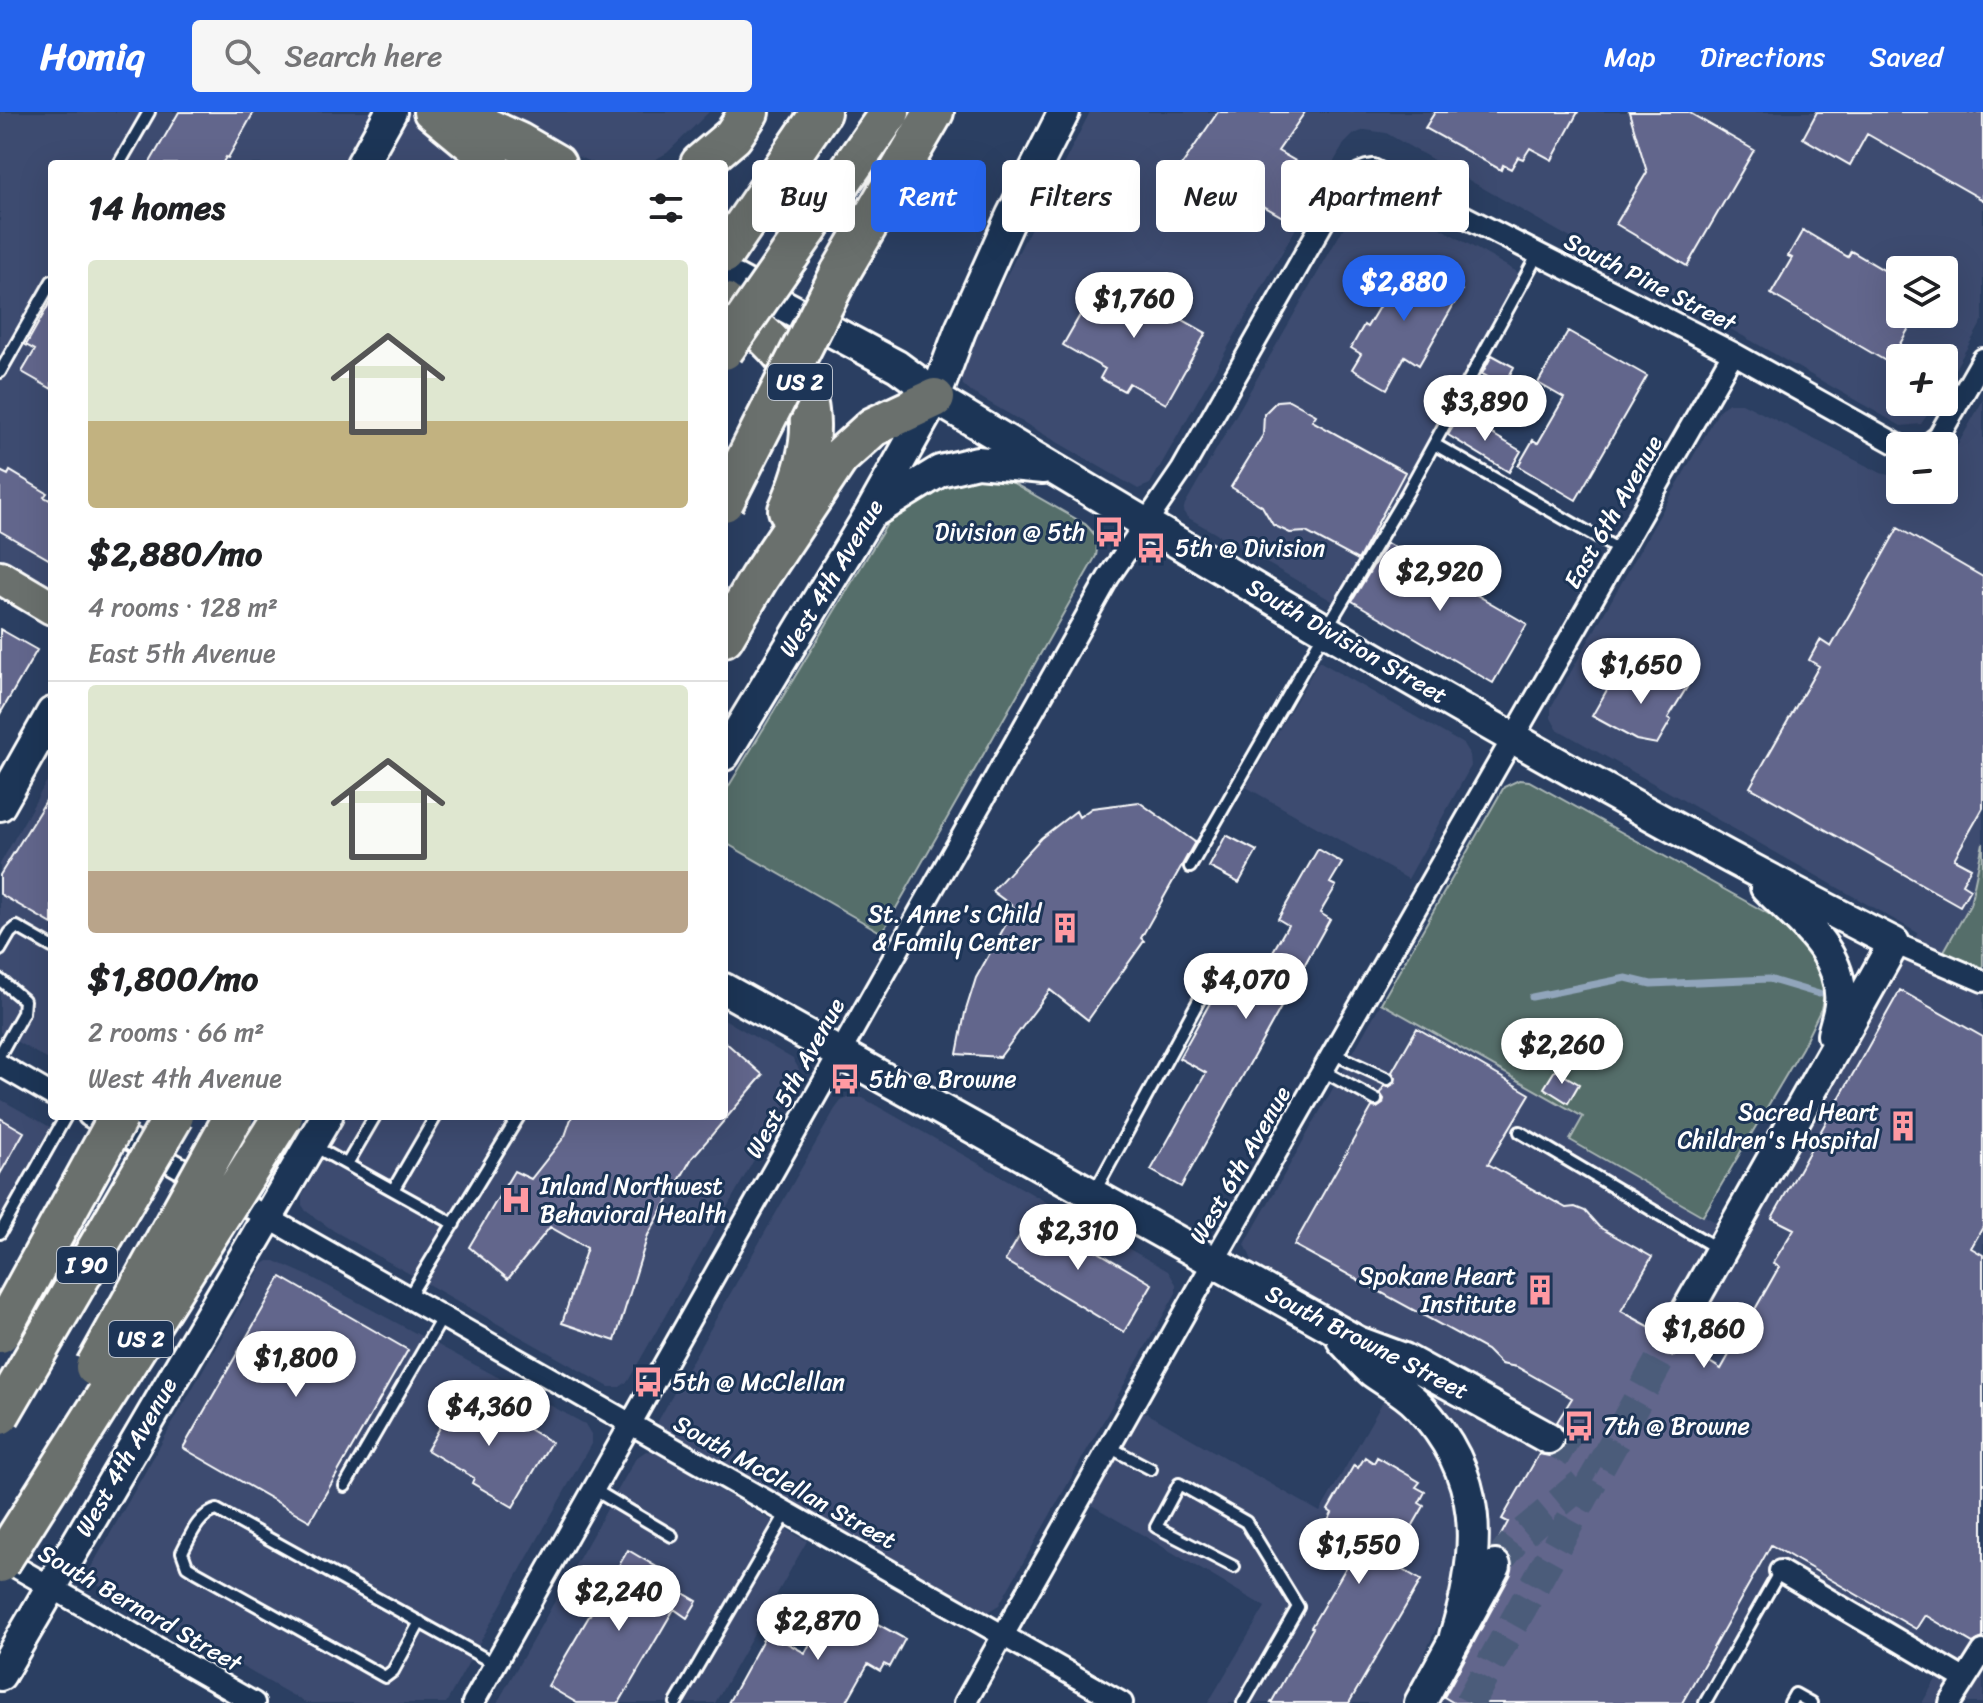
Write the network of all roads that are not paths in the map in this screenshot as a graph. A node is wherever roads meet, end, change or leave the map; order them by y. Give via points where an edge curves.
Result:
1 (149, 112) edge
2 (391, 112) edge
3 (430, 112) edge
4 (452, 112) edge
5 (749, 112) edge
6 (821, 112) edge
7 (890, 112) edge
8 (934, 112) edge
9 (1064, 112) edge
10 (121, 160) edge
11 (364, 160) edge
12 (488, 160) edge
13 (549, 160) edge
14 (705, 160) edge
15 (1469, 219) edge
16 (1317, 232) edge
17 (734, 239) edge
18 (1538, 254) junction
19 (728, 279) edge
20 (48, 288) edge
21 (728, 305) edge
22 (728, 344) edge
23 (1733, 353) junction
24 (1983, 359) edge
25 (0, 372) edge
26 (935, 398) junction
27 (1941, 432) edge
28 (1886, 438) edge
29 (1434, 444) junction
30 (1053, 469) junction
31 (728, 494) edge
32 (870, 514) junction
33 (1145, 525) junction
34 (1621, 551) junction
35 (0, 577) edge
36 (759, 578) junction
37 (48, 606) edge
38 (1326, 629) junction
39 (728, 630) edge
40 (48, 720) edge
41 (1515, 738) junction
42 (728, 748) edge
43 (0, 805) edge
44 (1190, 867) dead end
45 (1747, 868) junction
46 (1894, 943) junction
47 (48, 945) edge
48 (0, 950) edge
49 (0, 980) edge
50 (1983, 981) edge
51 (1205, 989) dead end
52 (728, 991) edge
53 (839, 1053) junction
54 (0, 1054) edge
55 (1828, 1057) junction
56 (1328, 1063) junction
57 (0, 1065) edge
58 (1388, 1079) dead end
59 (48, 1093) edge
60 (1376, 1100) dead end
61 (64, 1120) edge
62 (96, 1120) edge
63 (117, 1120) edge
64 (172, 1120) edge
65 (232, 1120) edge
66 (280, 1120) edge
67 (324, 1120) edge
68 (373, 1120) edge
69 (434, 1120) edge
70 (517, 1120) edge
71 (1520, 1132) dead end
72 (310, 1143) junction
73 (347, 1164) junction
74 (393, 1190) junction
75 (1093, 1194) junction
76 (266, 1216) junction
77 (454, 1224) junction
78 (0, 1233) edge
79 (1720, 1250) junction
80 (1214, 1261) junction
81 (408, 1298) junction
82 (442, 1318) junction
83 (1331, 1327) junction
84 (0, 1333) edge
85 (1672, 1338) tunnel mouth
86 (0, 1415) edge
87 (630, 1424) junction
88 (1548, 1438) tunnel mouth
89 (1109, 1447) junction
90 (1151, 1469) dead end
91 (345, 1486) dead end
92 (593, 1489) junction
93 (787, 1512) junction
94 (672, 1536) dead end
95 (0, 1538) edge
96 (0, 1560) edge
97 (1495, 1566) tunnel mouth
98 (1234, 1567) dead end
99 (1780, 1571) joint
100 (50, 1587) junction
101 (420, 1622) junction
102 (1004, 1635) junction
103 (1455, 1636) junction
104 (1983, 1651) edge
105 (495, 1664) junction
106 (0, 1675) edge
107 (1964, 1679) junction
108 (254, 1703) edge
109 (473, 1703) edge
110 (676, 1703) edge
111 (965, 1703) edge
112 (1122, 1703) edge
113 (1243, 1703) edge
114 (1420, 1703) edge
115 (1705, 1703) edge
116 (1790, 1703) edge
117 (1811, 1703) edge
118 (1950, 1703) edge

1 - 10 lane
2 - 11 street
3 - 12 main road
4 - 13 highway
5 - 14 highway via 733,136
6 - 17 highway
7 - 22 highway, bridge
8 - 31 highway, bridge via 840,273
9 - 26 street, West 4th Avenue via 1012,215
15 - 18 street, South Pine Street
16 - 33 street, West 5th Avenue
18 - 23 street, South Pine Street
18 - 29 lane
19 - 26 street, South Division Street via 870,351
20 - 25 lane
21 - 36 highway, US 2 via 782,352 803,389 811,419 797,490
23 - 28 street, South Pine Street
23 - 34 street, East 6th Avenue
24 - 27 street
26 - 30 street, South Division Street
26 - 32 street, West 4th Avenue
26 - 36 highway via 873,427 853,443
29 - 34 lane
29 - 38 lane
30 - 32 street via 977,462 940,471
30 - 33 street, South Division Street
32 - 42 street, West 4th Avenue
33 - 38 street, South Division Street
33 - 53 street, West 5th Avenue via 1108,578
34 - 41 street, East 6th Avenue
35 - 37 main road
36 - 39 highway, US 2
38 - 41 street, South Division Street
38 - 44 lane
40 - 43 street
41 - 45 street, South Division Street
41 - 56 street, West 6th Avenue
45 - 46 street, South Division Street
45 - 55 street via 1832,959 1840,1004
46 - 50 street, South Division Street
46 - 55 street
47 - 48 lane via 17,927
49 - 54 lane via 24,1000 23,1013
51 - 75 lane
52 - 53 street, South Browne Street
53 - 75 street, South Browne Street
53 - 87 street, West 5th Avenue
55 - 79 street
56 - 58 lane
56 - 60 lane
56 - 80 street, West 6th Avenue
57 - 59 street
61 - 78 lane
62 - 76 street, South McClellan Street
63 - 84 highway, bridge
64 - 86 highway, I 90, bridge
65 - 95 highway, I 90, bridge
66 - 96 highway, US 2, bridge
67 - 72 street, West 4th Avenue
68 - 73 lane
69 - 74 lane
70 - 77 lane
71 - 79 lane
72 - 73 lane
72 - 76 street, West 4th Avenue
73 - 74 lane
74 - 77 lane
75 - 80 street, South Browne Street
76 - 81 street, South McClellan Street
76 - 100 street, West 4th Avenue
77 - 81 lane
79 - 85 street
80 - 83 street, South Browne Street
80 - 89 street, West 6th Avenue
81 - 82 street, South McClellan Street
82 - 87 street, South McClellan Street
82 - 91 lane
83 - 88 street, South Browne Street via 1430,1372
83 - 103 street via 1370,1369 1417,1404 1458,1467 1475,1535
87 - 92 street, West 5th Avenue
87 - 93 street, South McClellan Street
89 - 90 lane
89 - 102 street, West 6th Avenue
92 - 94 lane
92 - 105 street, West 5th Avenue
93 - 102 street, South McClellan Street
93 - 110 lane
96 - 100 street, South Bernard Street
97 - 103 street
98 - 113 lane via 1156,1527 1179,1484 1246,1522 1298,1607
99 - 107 street
99 - 115 lane
100 - 106 street, West 4th Avenue
100 - 108 street, South Bernard Street
101 - 101 lane via 217,1510 207,1513 182,1552 195,1571 385,1677
101 - 105 lane
102 - 111 street, West 6th Avenue
102 - 112 street, South McClellan Street
103 - 114 street
104 - 107 street
105 - 109 street, West 5th Avenue
107 - 118 street
116 - 117 lane via 1795,1694

